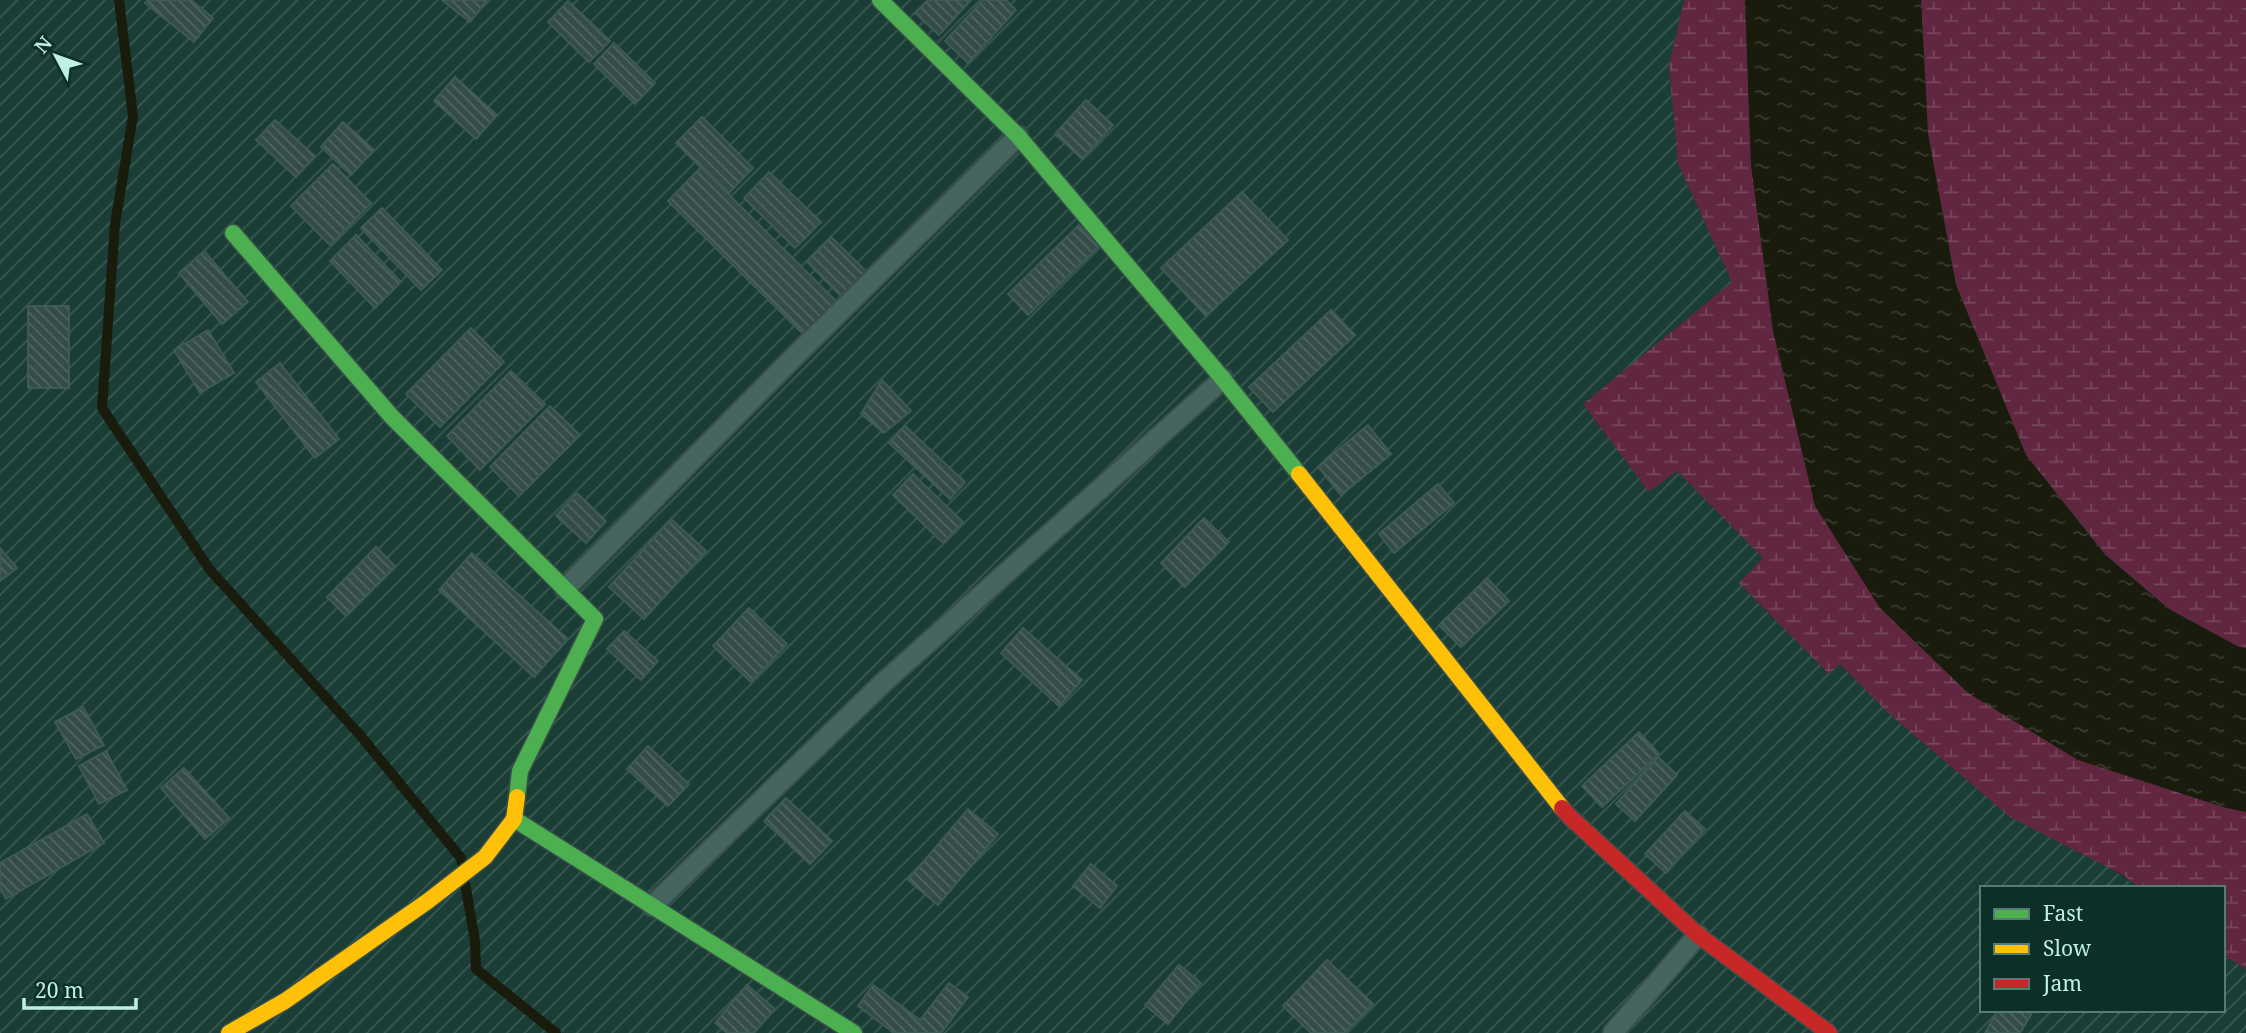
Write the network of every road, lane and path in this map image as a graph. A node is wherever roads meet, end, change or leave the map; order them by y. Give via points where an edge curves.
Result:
1 (880, 0) edge
2 (1018, 136) junction
3 (233, 233) dead end
4 (1223, 379) junction
5 (565, 589) junction
6 (514, 819) junction
7 (652, 906) junction
8 (1698, 935) junction
9 (229, 1033) edge
10 (854, 1033) edge
11 (1613, 1033) edge
12 (1829, 1033) edge

1 - 2 street
2 - 4 street
2 - 5 lane
3 - 5 street via 392,417
4 - 7 lane via 884,682
4 - 8 street via 1569,816
5 - 6 street via 595,619 520,771
6 - 7 street
6 - 9 street via 485,856 428,901 285,1001
7 - 10 street
8 - 11 lane
8 - 12 street

